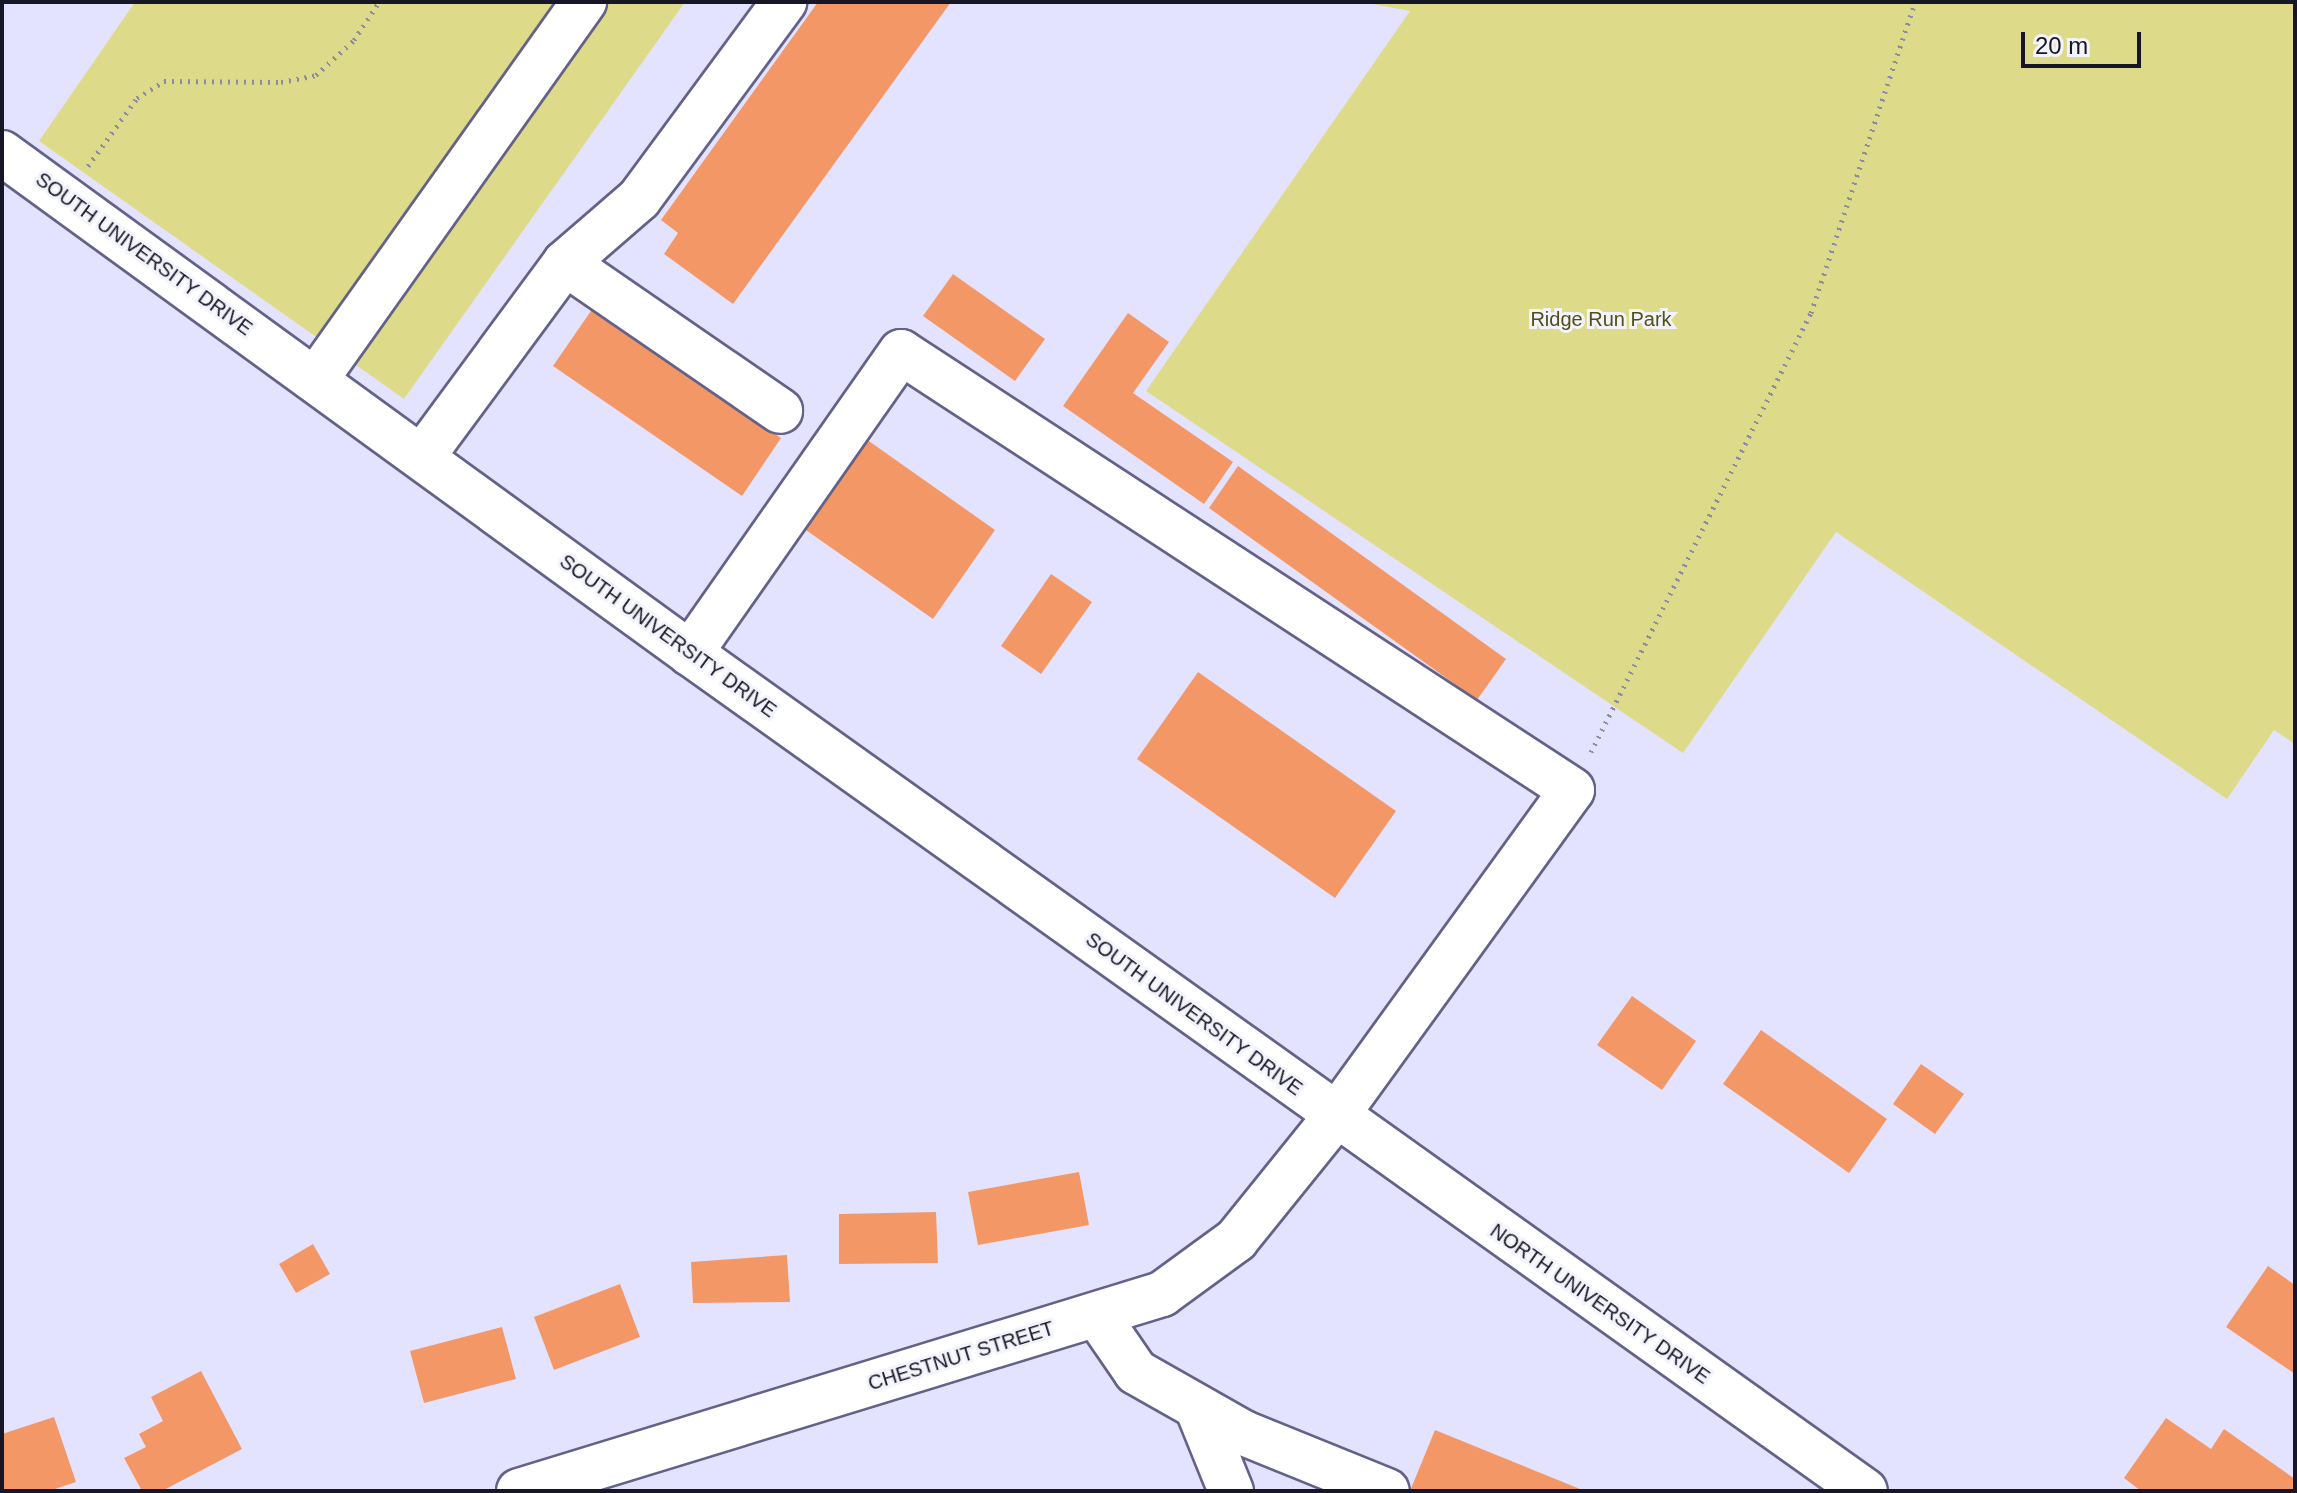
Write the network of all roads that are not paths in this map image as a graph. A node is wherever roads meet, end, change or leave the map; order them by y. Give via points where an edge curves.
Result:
1 (584, 2) edge
2 (784, 2) edge
3 (2, 153) edge
4 (565, 263) junction
5 (316, 379) junction
6 (780, 411) dead end
7 (422, 457) junction
8 (690, 653) junction
9 (1336, 1116) junction
10 (1097, 1315) junction
11 (1197, 1407) junction
12 (519, 1491) edge
13 (1231, 1491) edge
14 (1387, 1491) edge
15 (1865, 1491) edge

1 - 5 street
2 - 4 street via 639,199
3 - 5 street, SOUTH UNIVERSITY DRIVE
4 - 6 street
4 - 7 street
5 - 7 street, SOUTH UNIVERSITY DRIVE
7 - 8 street, SOUTH UNIVERSITY DRIVE
8 - 9 street, SOUTH UNIVERSITY DRIVE
8 - 9 street, CHESTNUT STREET via 901,352 1572,790
9 - 10 street, CHESTNUT STREET via 1236,1240 1162,1294
9 - 15 street, NORTH UNIVERSITY DRIVE
10 - 11 street via 1136,1372
10 - 12 street, CHESTNUT STREET
11 - 13 street
11 - 14 street via 1244,1433

